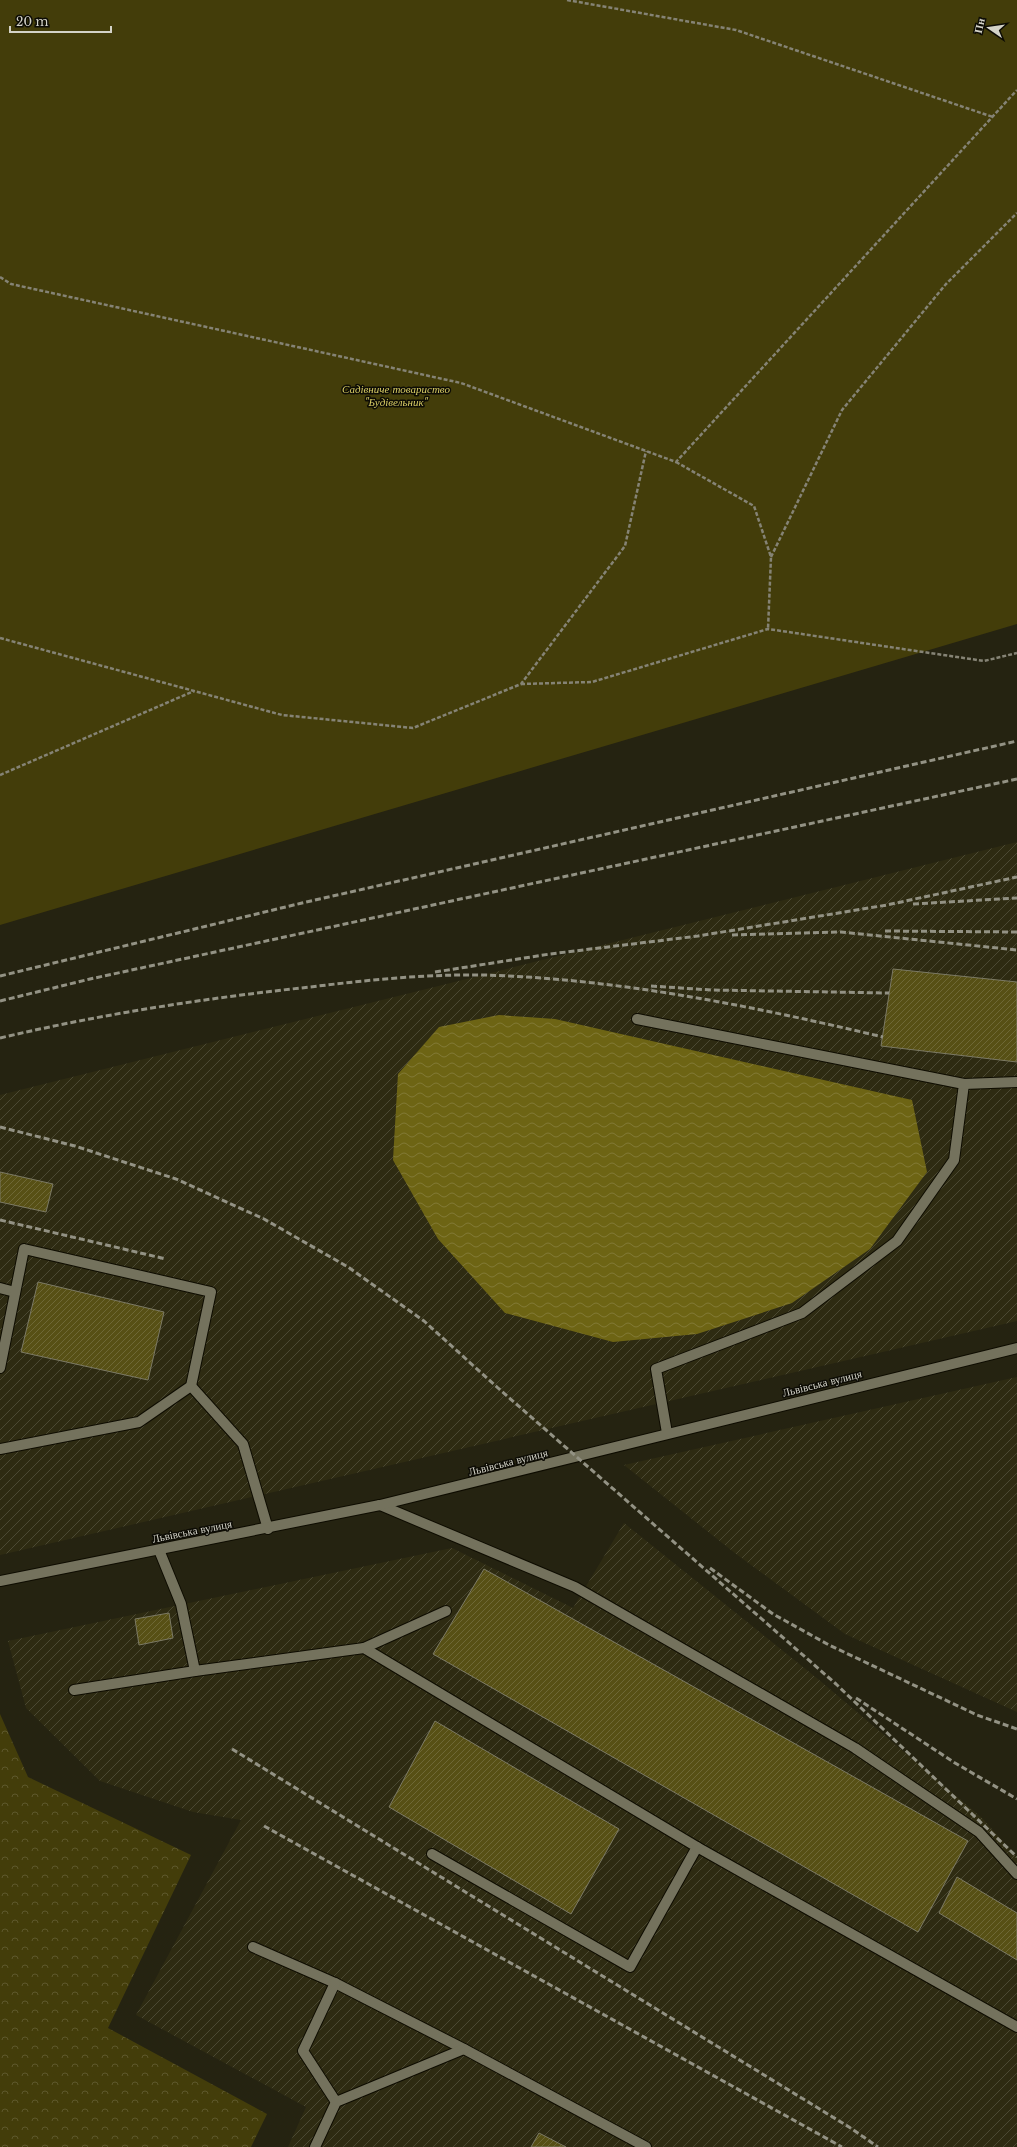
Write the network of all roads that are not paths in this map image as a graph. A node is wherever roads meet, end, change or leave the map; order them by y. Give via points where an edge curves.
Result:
1 (638, 1019) dead end
2 (1017, 1082) edge
3 (964, 1084) junction
4 (0, 1288) edge
5 (15, 1292) junction
6 (1017, 1348) edge
7 (0, 1368) edge
8 (191, 1386) junction
9 (667, 1433) junction
10 (0, 1449) edge
11 (380, 1505) junction
12 (268, 1529) junction
13 (159, 1550) junction
14 (0, 1581) edge
15 (446, 1611) dead end
16 (364, 1648) junction
17 (195, 1671) junction
18 (74, 1690) dead end
19 (697, 1847) junction
20 (432, 1854) dead end
21 (1017, 1874) edge
22 (254, 1947) dead end
23 (335, 1983) junction
24 (1017, 2027) edge
25 (464, 2049) junction
26 (336, 2102) junction
27 (316, 2147) edge
28 (646, 2147) edge

1 - 3 street
2 - 3 street
3 - 9 street via 954,1160 897,1241 802,1313 656,1369
4 - 5 street
5 - 7 street
5 - 8 street via 24,1250 211,1292
6 - 9 street, Львівська вулиця
8 - 10 street via 139,1422
8 - 12 street via 244,1444
9 - 11 street, Львівська вулиця
11 - 12 street, Львівська вулиця
11 - 21 street via 575,1587 855,1748 979,1832
12 - 13 street, Львівська вулиця
13 - 14 street, Львівська вулиця
13 - 17 street via 181,1604
15 - 16 street
16 - 17 street
16 - 19 street
17 - 18 street
19 - 20 street via 630,1967
19 - 24 street
22 - 23 street
23 - 25 street
23 - 26 street via 302,2051
25 - 26 street
25 - 28 street
26 - 27 street

